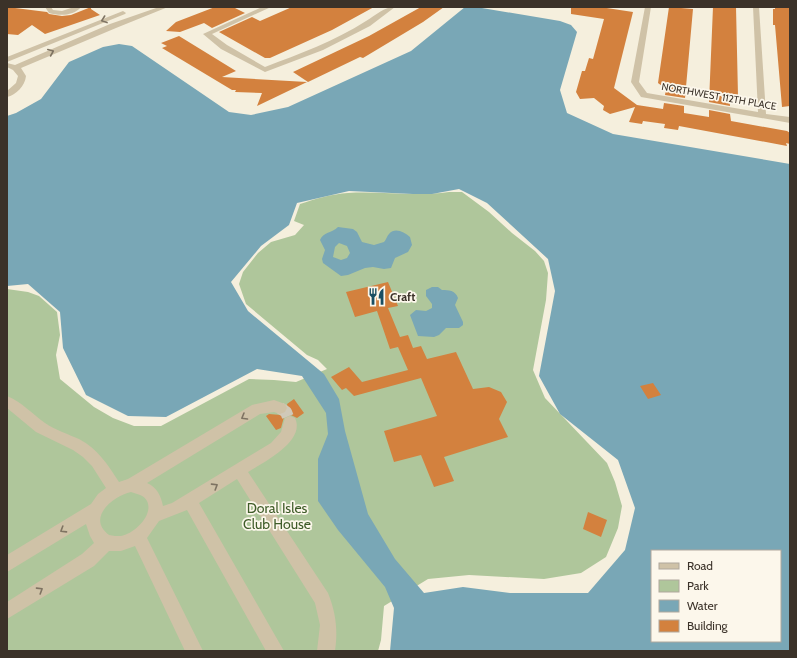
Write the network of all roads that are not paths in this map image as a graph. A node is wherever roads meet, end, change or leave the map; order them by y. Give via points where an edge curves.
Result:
1 (48, 7) edge
2 (78, 7) edge
3 (165, 7) edge
4 (268, 7) edge
5 (392, 7) edge
6 (648, 7) edge
7 (756, 7) edge
8 (128, 12) dead end
9 (7, 60) edge
10 (11, 66) edge
11 (7, 95) edge
12 (762, 114) junction
13 (790, 120) edge
14 (7, 402) edge
15 (280, 408) dead end
16 (290, 422) dead end
17 (240, 470) junction
18 (131, 485) junction
19 (116, 489) junction
20 (190, 501) junction
21 (96, 509) junction
22 (155, 514) junction
23 (138, 537) junction
24 (106, 543) junction
25 (7, 564) edge
26 (7, 611) edge
27 (194, 651) edge
28 (275, 651) edge
29 (326, 651) edge

1 - 2 street via 56,14
10 -> 3 street
4 - 5 street via 207,34 224,47 265,70 320,48
6 - 12 street, NORTHWEST 112TH PLACE via 635,82 644,94
7 - 12 street
8 -> 9 street
10 - 11 street via 20,72 22,78 19,85
12 - 13 street, NORTHWEST 112TH PLACE
14 - 19 street via 50,434 83,449 102,468
15 -> 18 street via 274,406 257,409
16 - 17 street via 285,439
20 -> 17 street
17 - 29 street via 322,599 329,625
18 - 19 street
18 - 22 street via 142,486 150,491 155,499
19 - 21 street via 107,495
20 - 22 street via 175,509
20 - 28 street
21 - 24 street via 93,524 96,534
21 -> 25 street
22 - 23 street via 148,528
23 - 24 street via 125,543
23 - 27 street
26 -> 24 street via 88,560

